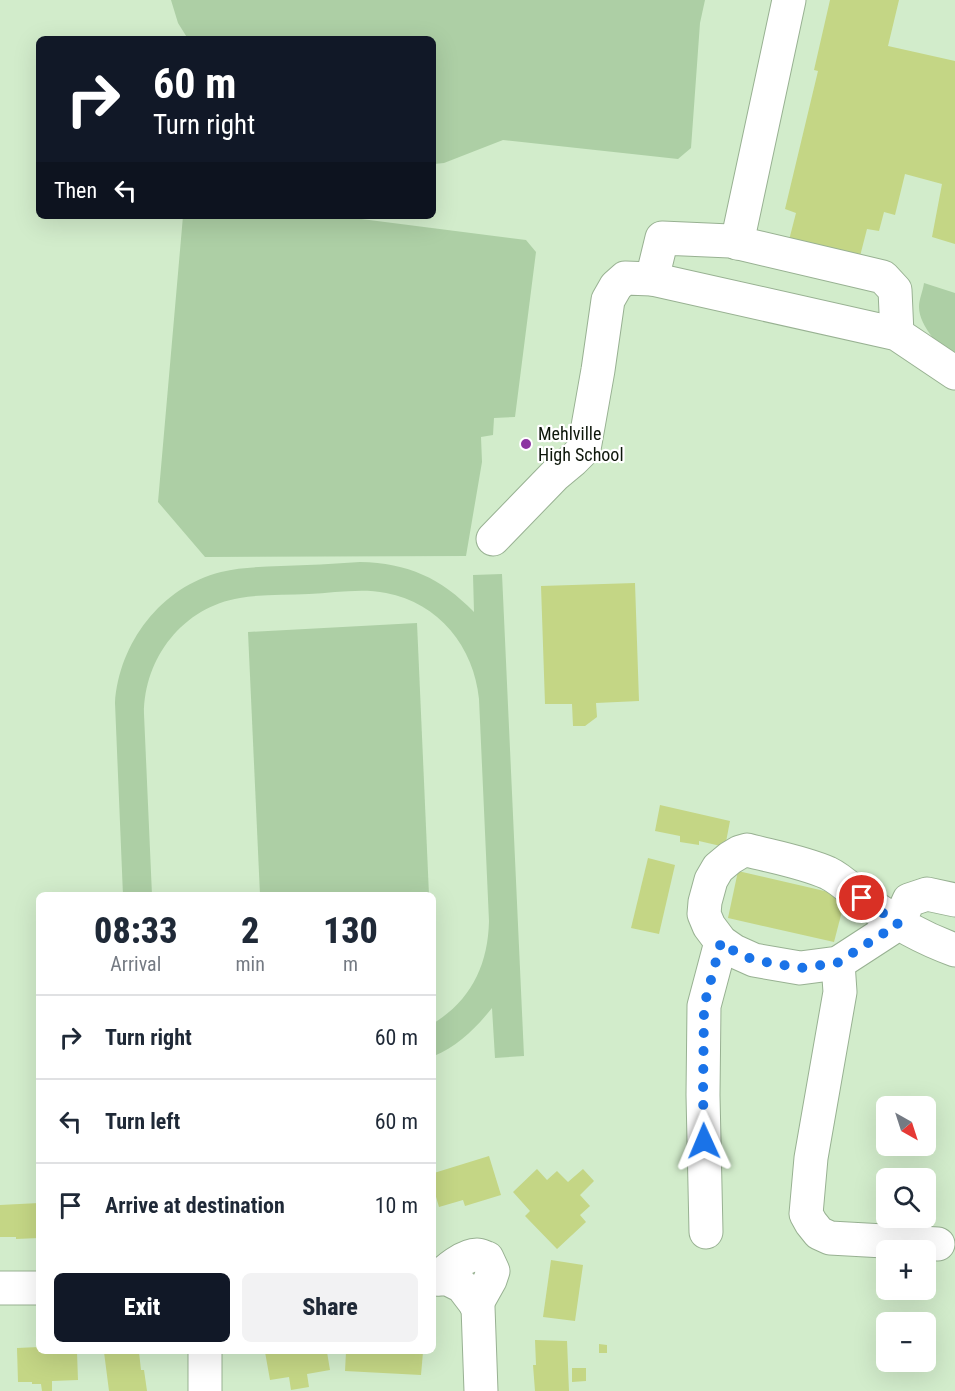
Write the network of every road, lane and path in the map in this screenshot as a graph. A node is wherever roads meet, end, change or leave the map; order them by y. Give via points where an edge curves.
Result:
1 (789, 0) edge
2 (737, 243) junction
3 (652, 279) junction
4 (897, 334) junction
5 (955, 373) edge
6 (493, 538) dead end
7 (955, 900) edge
8 (898, 924) junction
9 (715, 934) junction
10 (955, 950) edge
11 (837, 963) junction
12 (706, 1232) dead end
13 (938, 1244) dead end
14 (453, 1287) edge
15 (0, 1288) edge
16 (36, 1288) edge
17 (205, 1354) edge
18 (206, 1391) edge
19 (481, 1391) edge

1 - 2 street
2 - 3 street via 662,238
2 - 4 street via 883,277 895,290
3 - 4 street
3 - 6 street via 625,278 608,300 584,449
4 - 5 street
7 - 8 street via 927,894 909,900
8 - 9 street via 828,873 747,850 718,868 711,880 704,914
8 - 10 street
8 - 11 street
9 - 11 street via 734,951 754,960 800,968
9 - 12 street via 704,1006
11 - 13 street via 840,992 811,1158 807,1214 819,1233 830,1238
14 - 19 street via 478,1307
15 - 16 street
17 - 18 street

